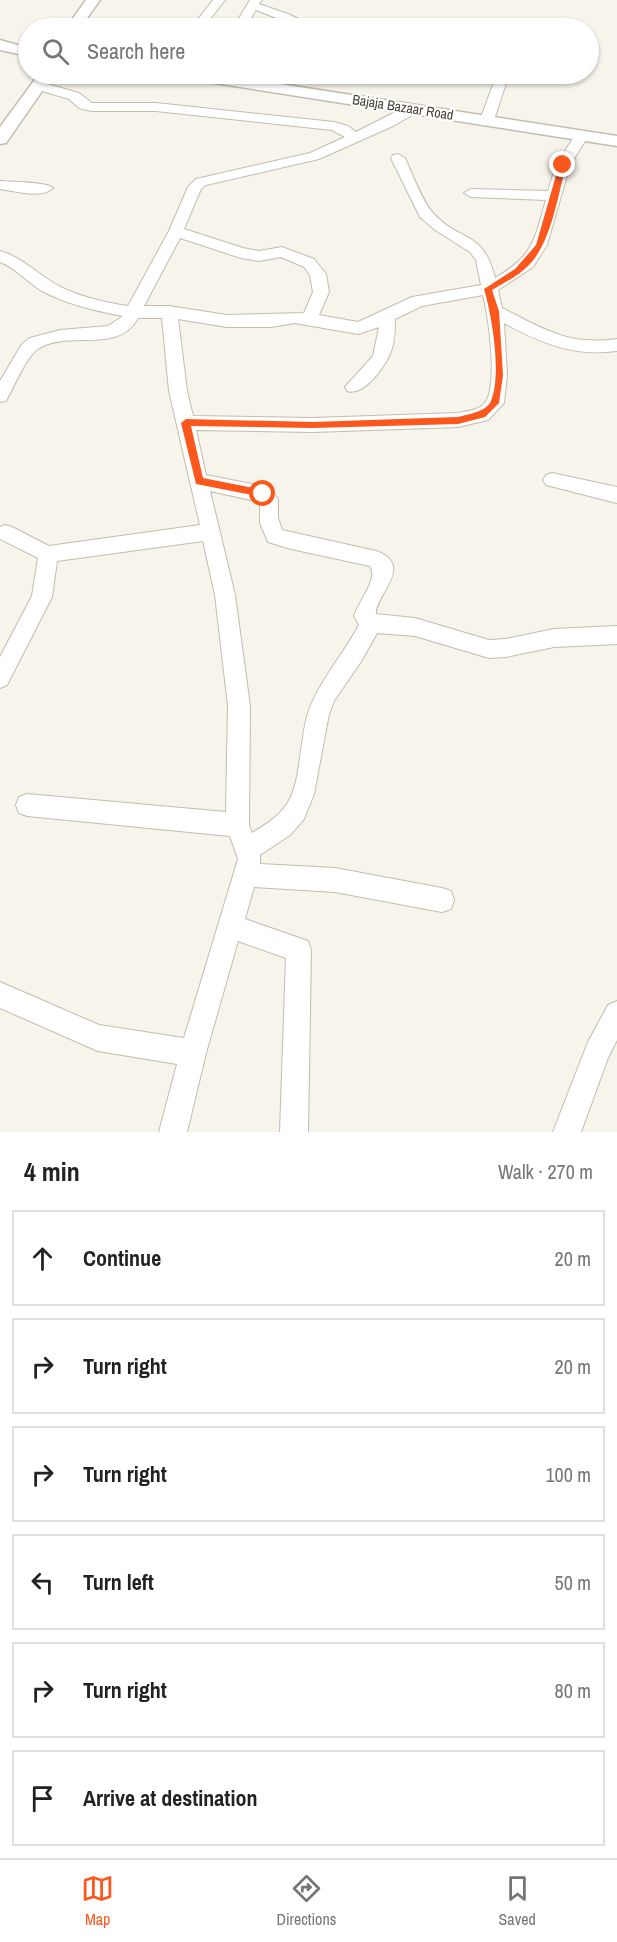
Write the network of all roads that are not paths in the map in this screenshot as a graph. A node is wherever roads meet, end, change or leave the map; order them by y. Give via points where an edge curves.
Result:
1 (93, 0) edge
2 (219, 0) edge
3 (255, 3) edge
4 (80, 18) edge
5 (206, 18) edge
6 (245, 18) edge
7 (288, 18) edge
8 (0, 45) edge
9 (18, 50) edge
10 (38, 84) edge
11 (51, 84) edge
12 (255, 84) edge
13 (500, 84) edge
14 (414, 108) junction
15 (487, 120) junction
16 (582, 135) junction
17 (354, 138) junction
18 (0, 139) edge
19 (617, 141) edge
20 (398, 158) dead end
21 (0, 185) edge
22 (46, 188) dead end
23 (471, 193) dead end
24 (553, 196) junction
25 (176, 231) junction
26 (0, 256) edge
27 (488, 289) junction
28 (495, 311) junction
29 (132, 312) junction
30 (169, 312) junction
31 (387, 317) junction
32 (309, 319) junction
33 (617, 345) edge
34 (352, 387) dead end
35 (0, 396) edge
36 (186, 423) junction
37 (552, 480) dead end
38 (199, 481) junction
39 (617, 495) edge
40 (210, 532) junction
41 (5, 533) dead end
42 (48, 554) junction
43 (371, 623) junction
44 (617, 635) edge
45 (0, 678) edge
46 (27, 805) dead end
47 (237, 825) junction
48 (246, 850) junction
49 (246, 875) junction
50 (442, 900) dead end
51 (231, 927) junction
52 (0, 995) edge
53 (617, 1014) edge
54 (193, 1053) junction
55 (173, 1132) edge
56 (294, 1132) edge
57 (567, 1132) edge

1 - 4 street
2 - 5 street
3 - 6 street
3 - 7 street
8 - 9 street
10 - 18 street
11 - 17 street via 91,107 156,107 334,126
12 - 14 street, Bajaja Bazaar Road
13 - 15 street
14 - 15 street, Bajaja Bazaar Road
14 - 17 street
15 - 16 street, Bajaja Bazaar Road
16 - 19 street, Bajaja Bazaar Road
16 - 24 street via 566,159
17 - 25 street via 303,159 201,182 195,187
20 - 27 street via 425,214 475,248 483,259
21 - 22 street
23 - 24 street
24 - 27 street via 540,245 528,263
25 - 29 street
25 - 32 street via 241,253 259,256 282,252 309,263 318,274 321,292
26 - 29 street via 48,287 98,306
27 - 28 street
27 - 31 street via 418,301
28 - 33 street via 561,345 590,349
28 - 36 street via 497,397 489,409 471,419 313,425
29 - 30 street
29 - 35 street via 128,321 112,332 36,342 28,348
30 - 32 street via 227,321
30 - 36 street via 175,374
31 - 32 street via 358,328
31 - 34 street via 387,343 379,364
36 - 38 street
37 - 39 street
38 - 40 street
38 - 43 street via 263,494 269,499 270,529 280,540 376,559 382,564 384,579 365,609 364,616
40 - 42 street
40 - 47 street via 225,595 237,685
41 - 42 street
42 - 45 street via 42,597
43 - 44 street via 415,627 489,650 554,638
43 - 48 street via 318,714 303,794 296,811 282,827
46 - 47 street
47 - 48 street
48 - 49 street via 250,859
49 - 50 street via 335,880
49 - 51 street
51 - 54 street
51 - 56 street via 299,950
52 - 54 street via 98,1038
53 - 57 street via 597,1051
54 - 55 street

